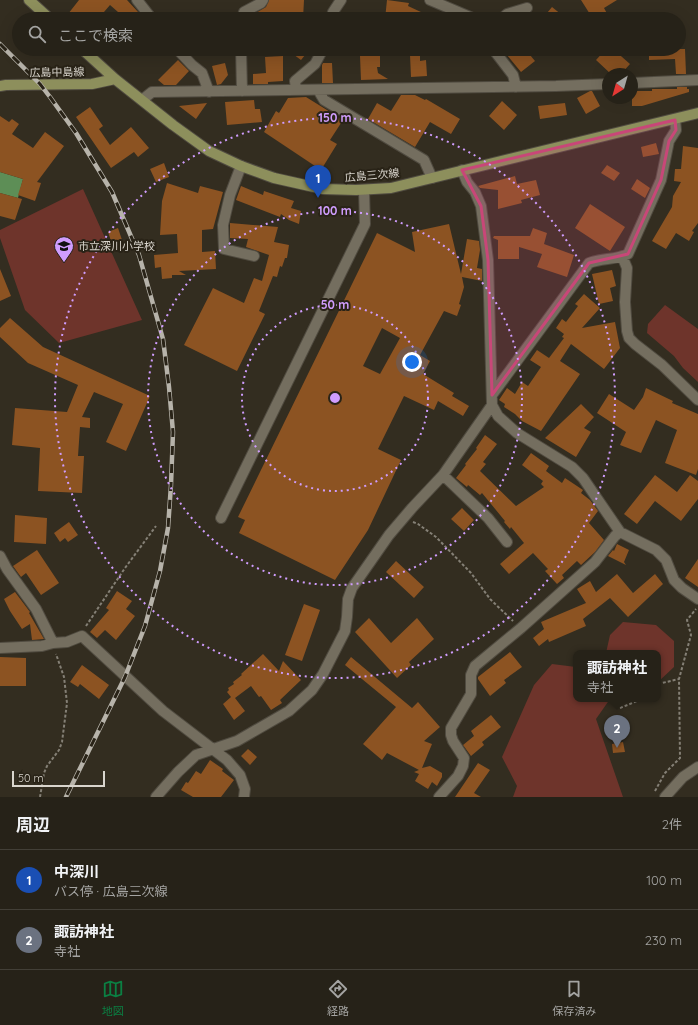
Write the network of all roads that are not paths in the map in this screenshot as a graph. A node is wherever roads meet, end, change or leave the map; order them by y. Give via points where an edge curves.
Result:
1 (29, 0) edge
2 (137, 0) edge
3 (263, 0) edge
4 (430, 0) edge
5 (340, 1) edge
6 (528, 8) dead end
7 (42, 12) edge
8 (146, 12) edge
9 (244, 12) edge
10 (333, 12) edge
11 (458, 12) edge
12 (514, 12) edge
13 (90, 56) edge
14 (183, 56) edge
15 (242, 56) edge
16 (319, 56) edge
17 (499, 56) edge
18 (115, 79) junction
19 (698, 80) edge
20 (638, 83) edge
21 (602, 84) edge
22 (0, 86) edge
23 (516, 86) junction
24 (296, 90) junction
25 (318, 90) junction
26 (242, 91) junction
27 (209, 92) junction
28 (142, 100) junction
29 (698, 113) edge
30 (675, 120) junction
31 (241, 166) junction
32 (462, 170) junction
33 (432, 178) junction
34 (364, 190) junction
35 (254, 256) dead end
36 (622, 256) junction
37 (492, 400) junction
38 (698, 400) edge
39 (443, 476) junction
40 (221, 518) dead end
41 (620, 532) junction
42 (507, 542) dead end
43 (0, 556) edge
44 (698, 599) edge
45 (53, 643) junction
46 (0, 648) edge
47 (212, 749) junction
48 (698, 767) edge
49 (156, 797) edge
50 (244, 797) edge
51 (439, 797) edge
52 (665, 797) edge

1 - 7 main road
2 - 8 street
3 - 9 street
4 - 11 street
5 - 10 street
6 - 12 street
13 - 18 main road, 広島三次線
14 - 27 street via 202,73
15 - 26 street
16 - 24 street via 315,64 296,81
17 - 23 street via 513,74
18 - 22 main road, 広島中島線 via 92,84
18 - 28 main road, 広島三次線
19 - 20 street
21 - 23 street
23 - 25 street
24 - 25 street
24 - 26 street
25 - 33 street via 324,100 424,160
26 - 27 street
27 - 28 street via 152,92
28 - 31 main road, 広島三次線 via 209,151
29 - 30 main road, 広島三次線
30 - 32 main road, 広島三次線
30 - 36 street via 676,130 669,141 661,180 628,254
31 - 34 main road, 広島三次線 via 274,178 323,189
31 - 35 street via 230,195 223,226 224,249
32 - 33 main road, 広島三次線
32 - 37 street via 481,206 488,260
33 - 34 main road, 広島三次線 via 391,188
34 - 40 street via 365,224
36 - 37 street via 589,263
36 - 38 street via 627,268 625,302 629,338
37 - 39 street
37 - 41 street via 498,416 518,433 572,467 584,478
39 - 42 street via 488,518
39 - 47 street via 402,518 352,588 348,599 345,631 312,690 288,711 238,741
41 - 44 street via 656,550 666,560 674,580
41 - 51 street via 595,562 522,628 475,666 470,675 471,694 451,728 453,741 464,758 464,766
43 - 45 street via 36,609
45 - 46 street
45 - 47 street via 67,642 82,636 163,712
47 - 49 street via 196,755
47 - 50 street via 227,760 240,775 245,789
48 - 52 street via 683,777

